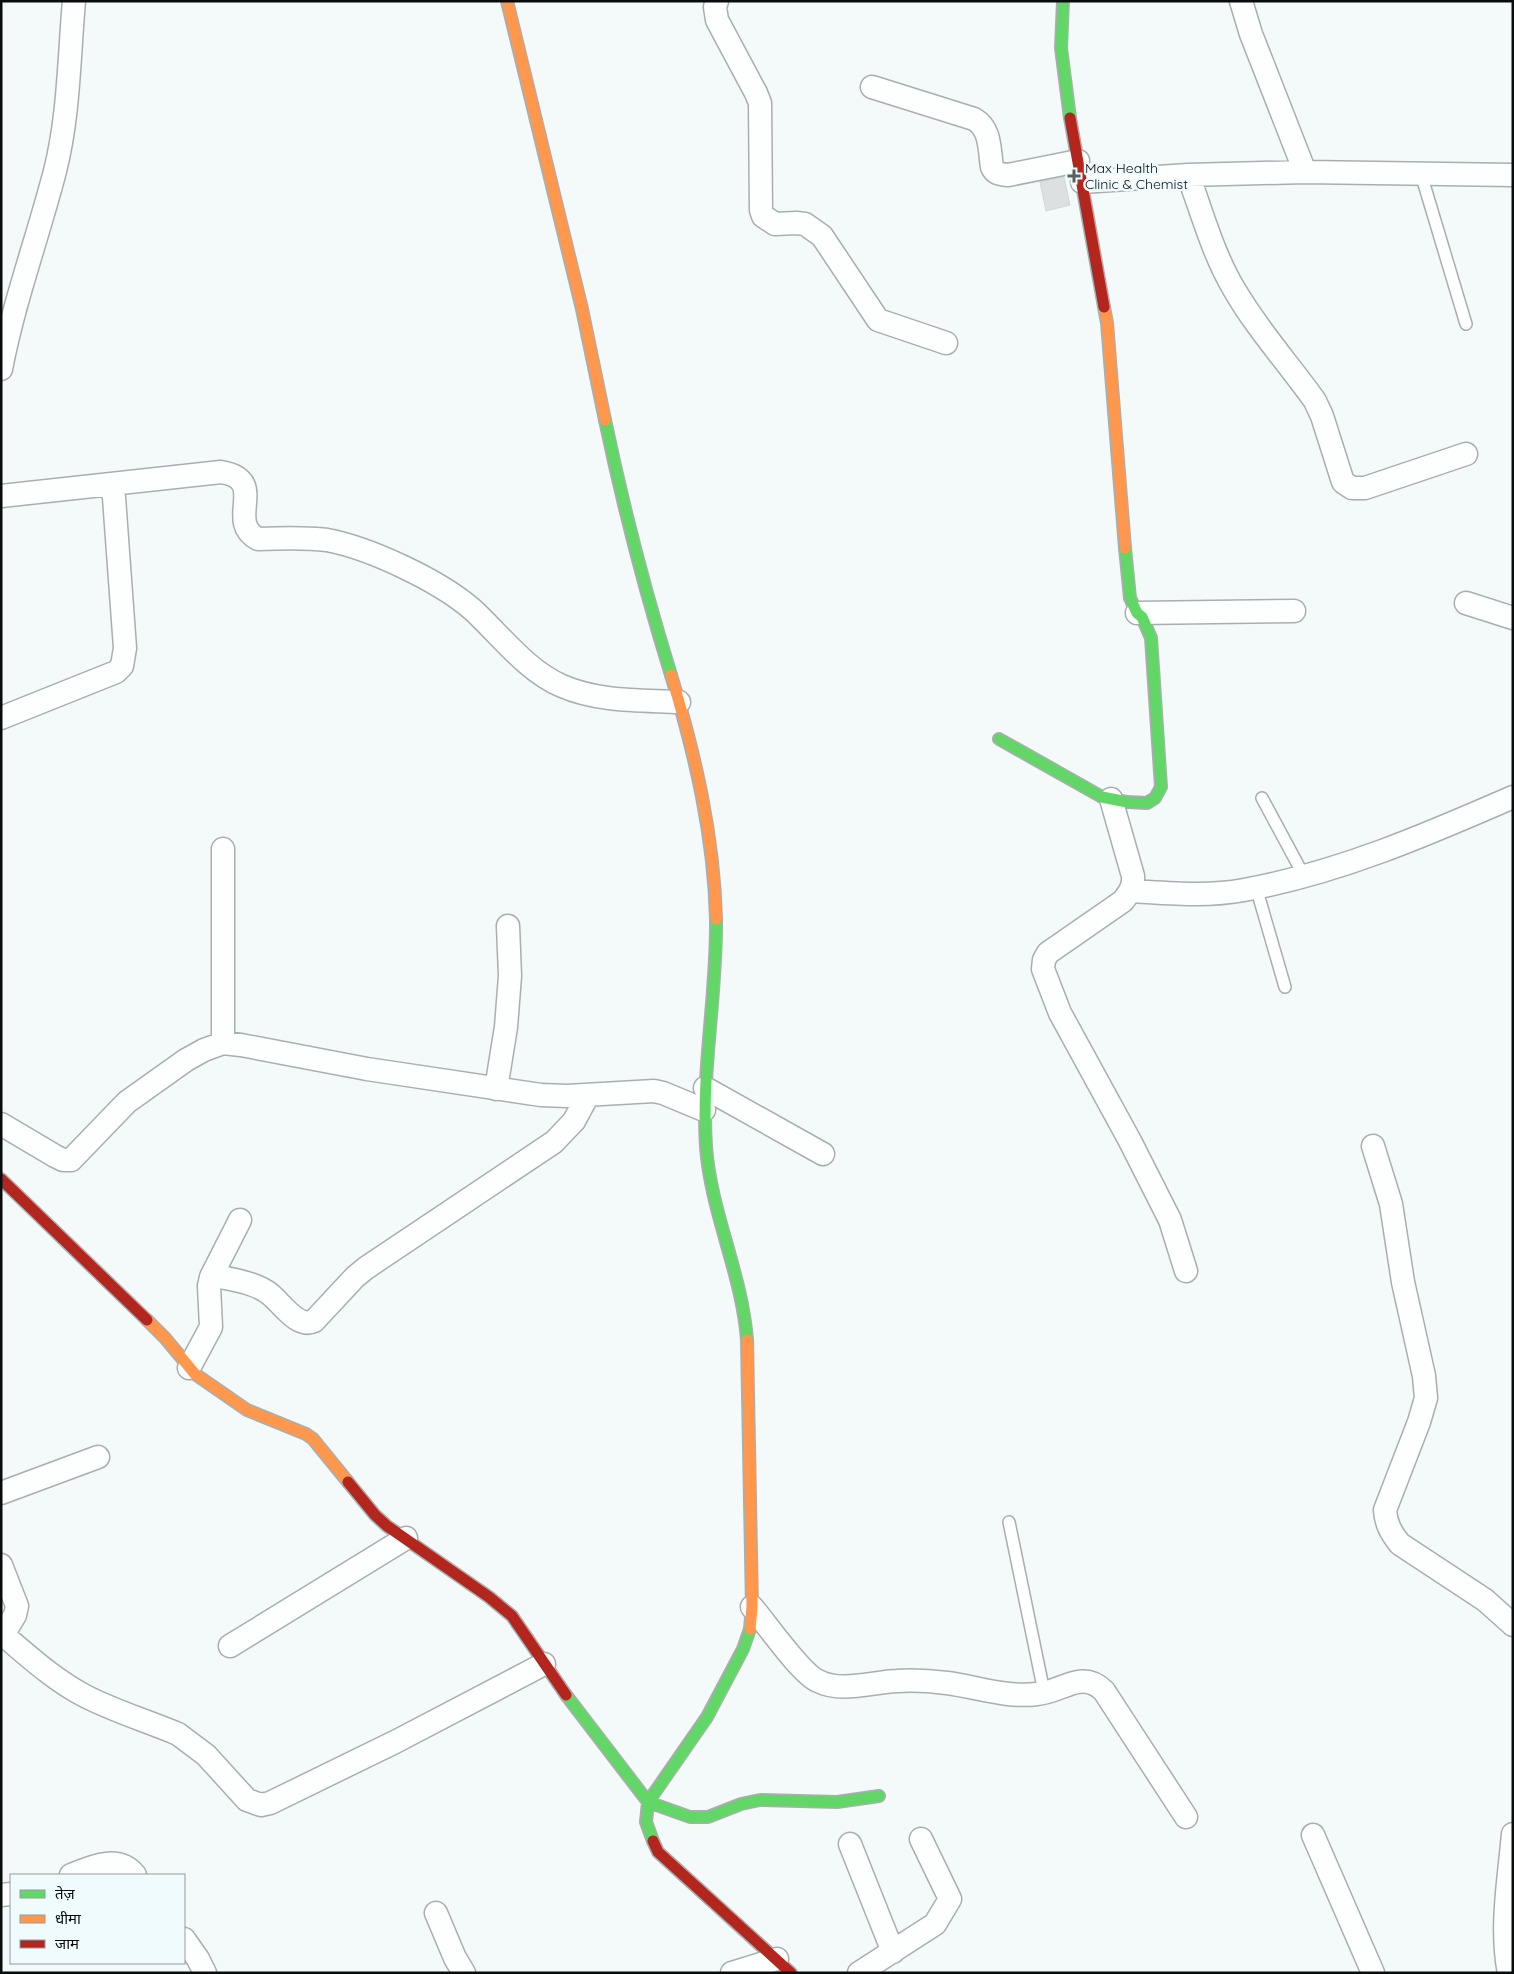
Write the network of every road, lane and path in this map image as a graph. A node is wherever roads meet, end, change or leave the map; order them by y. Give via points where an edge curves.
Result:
1 (74, 1) edge
2 (507, 1) edge
3 (717, 1) edge
4 (1063, 1) edge
5 (1241, 1) edge
6 (872, 88) dead end
7 (1080, 171) junction
8 (1305, 172) junction
9 (1421, 174) junction
10 (1188, 175) junction
11 (1513, 175) edge
12 (1466, 324) dead end
13 (946, 343) dead end
14 (1, 369) edge
15 (1466, 454) dead end
16 (113, 484) junction
17 (1, 496) edge
18 (1466, 603) dead end
19 (1294, 611) dead end
20 (1137, 614) junction
21 (1513, 618) edge
22 (679, 702) junction
23 (1, 718) edge
24 (999, 739) dead end
25 (1513, 797) edge
26 (1262, 798) dead end
27 (1111, 799) junction
28 (223, 848) dead end
29 (1304, 876) junction
30 (1256, 887) junction
31 (1131, 891) junction
32 (508, 926) dead end
33 (1285, 988) dead end
34 (223, 1043) junction
35 (496, 1089) junction
36 (588, 1095) junction
37 (705, 1099) junction
38 (1, 1124) edge
39 (1372, 1146) dead end
40 (823, 1154) dead end
41 (1, 1178) edge
42 (240, 1220) dead end
43 (1186, 1271) dead end
44 (212, 1275) junction
45 (189, 1368) junction
46 (98, 1457) dead end
47 (1, 1493) edge
48 (1009, 1522) dead end
49 (406, 1538) junction
50 (1, 1566) edge
51 (752, 1607) junction
52 (1513, 1626) edge
53 (2, 1634) edge
54 (230, 1646) dead end
55 (544, 1664) junction
56 (1044, 1692) junction
57 (879, 1796) dead end
58 (648, 1802) junction
59 (1186, 1817) dead end
60 (1513, 1834) edge
61 (1313, 1835) dead end
62 (921, 1839) dead end
63 (850, 1844) dead end
64 (74, 1874) edge
65 (134, 1874) edge
66 (436, 1913) dead end
67 (185, 1940) edge
68 (893, 1952) junction
69 (784, 1966) edge
70 (205, 1973) edge
71 (464, 1973) edge
72 (732, 1973) edge
73 (859, 1973) edge
74 (1373, 1973) edge
75 (1509, 1973) edge

1 - 14 street via 62,134 55,170 13,314
2 - 22 street via 582,309 620,491
3 - 13 street via 717,20 760,104 763,216 775,224 805,224 822,236 878,320
4 - 7 street via 1063,69
5 - 8 street
6 - 7 street via 981,123 986,132 992,167 999,174
7 - 10 street
7 - 20 street via 1107,322 1125,552 1130,598
8 - 9 street
8 - 10 street
9 - 11 street
9 - 12 lane
10 - 15 street via 1233,288 1314,401 1346,486 1366,488
16 - 17 street
16 - 22 street via 221,472 232,474 245,485 246,526 251,535 328,541 393,563 455,596 518,654 560,686 601,697
16 - 23 street via 125,648 122,666 116,672
18 - 21 street
19 - 20 street
20 - 27 street via 1147,626 1151,638 1161,787 1152,801 1144,803
22 - 37 street via 705,808 715,881 716,954
24 - 27 street via 1090,791
25 - 29 street via 1417,839
26 - 29 lane
27 - 31 street via 1133,876
28 - 34 street
29 - 30 street
30 - 31 street via 1200,894
30 - 33 lane
31 - 43 street via 1123,901 1048,953 1043,969 1060,1013 1170,1220
32 - 35 street via 510,976
34 - 35 street via 367,1070
34 - 38 street via 186,1060 127,1102 71,1160 55,1156
35 - 36 street via 541,1095
36 - 37 street via 654,1091
36 - 44 street via 574,1122 554,1142 366,1268 310,1323 299,1321 263,1289
37 - 40 street
37 - 51 street via 706,1148 713,1188 746,1326
39 - 52 street via 1391,1204 1402,1282 1426,1398 1385,1510 1386,1520 1390,1532 1400,1544 1485,1600
41 - 45 street via 159,1331
42 - 44 street
44 - 45 street via 209,1286 210,1327
45 - 49 street via 247,1410 313,1439 375,1515
46 - 47 street
48 - 56 lane
49 - 54 street
49 - 55 street via 512,1616
50 - 53 street via 17,1606 15,1616
51 - 56 street via 804,1670 816,1681 829,1685 898,1680 946,1682 1010,1695
51 - 58 street via 750,1629 743,1649 707,1717
53 - 55 street via 28,1657 84,1696 178,1734 206,1755 247,1800 260,1805 395,1742
55 - 58 street
56 - 59 street via 1082,1682 1097,1684
57 - 58 street via 837,1802 760,1800 708,1817 690,1817
58 - 69 street via 644,1811 647,1829 658,1852
60 - 75 street via 1506,1911
61 - 74 street
62 - 68 street via 950,1898 935,1924
63 - 68 street
64 - 65 street via 112,1863 130,1869
66 - 71 street
67 - 70 street
68 - 73 street
69 - 72 street

